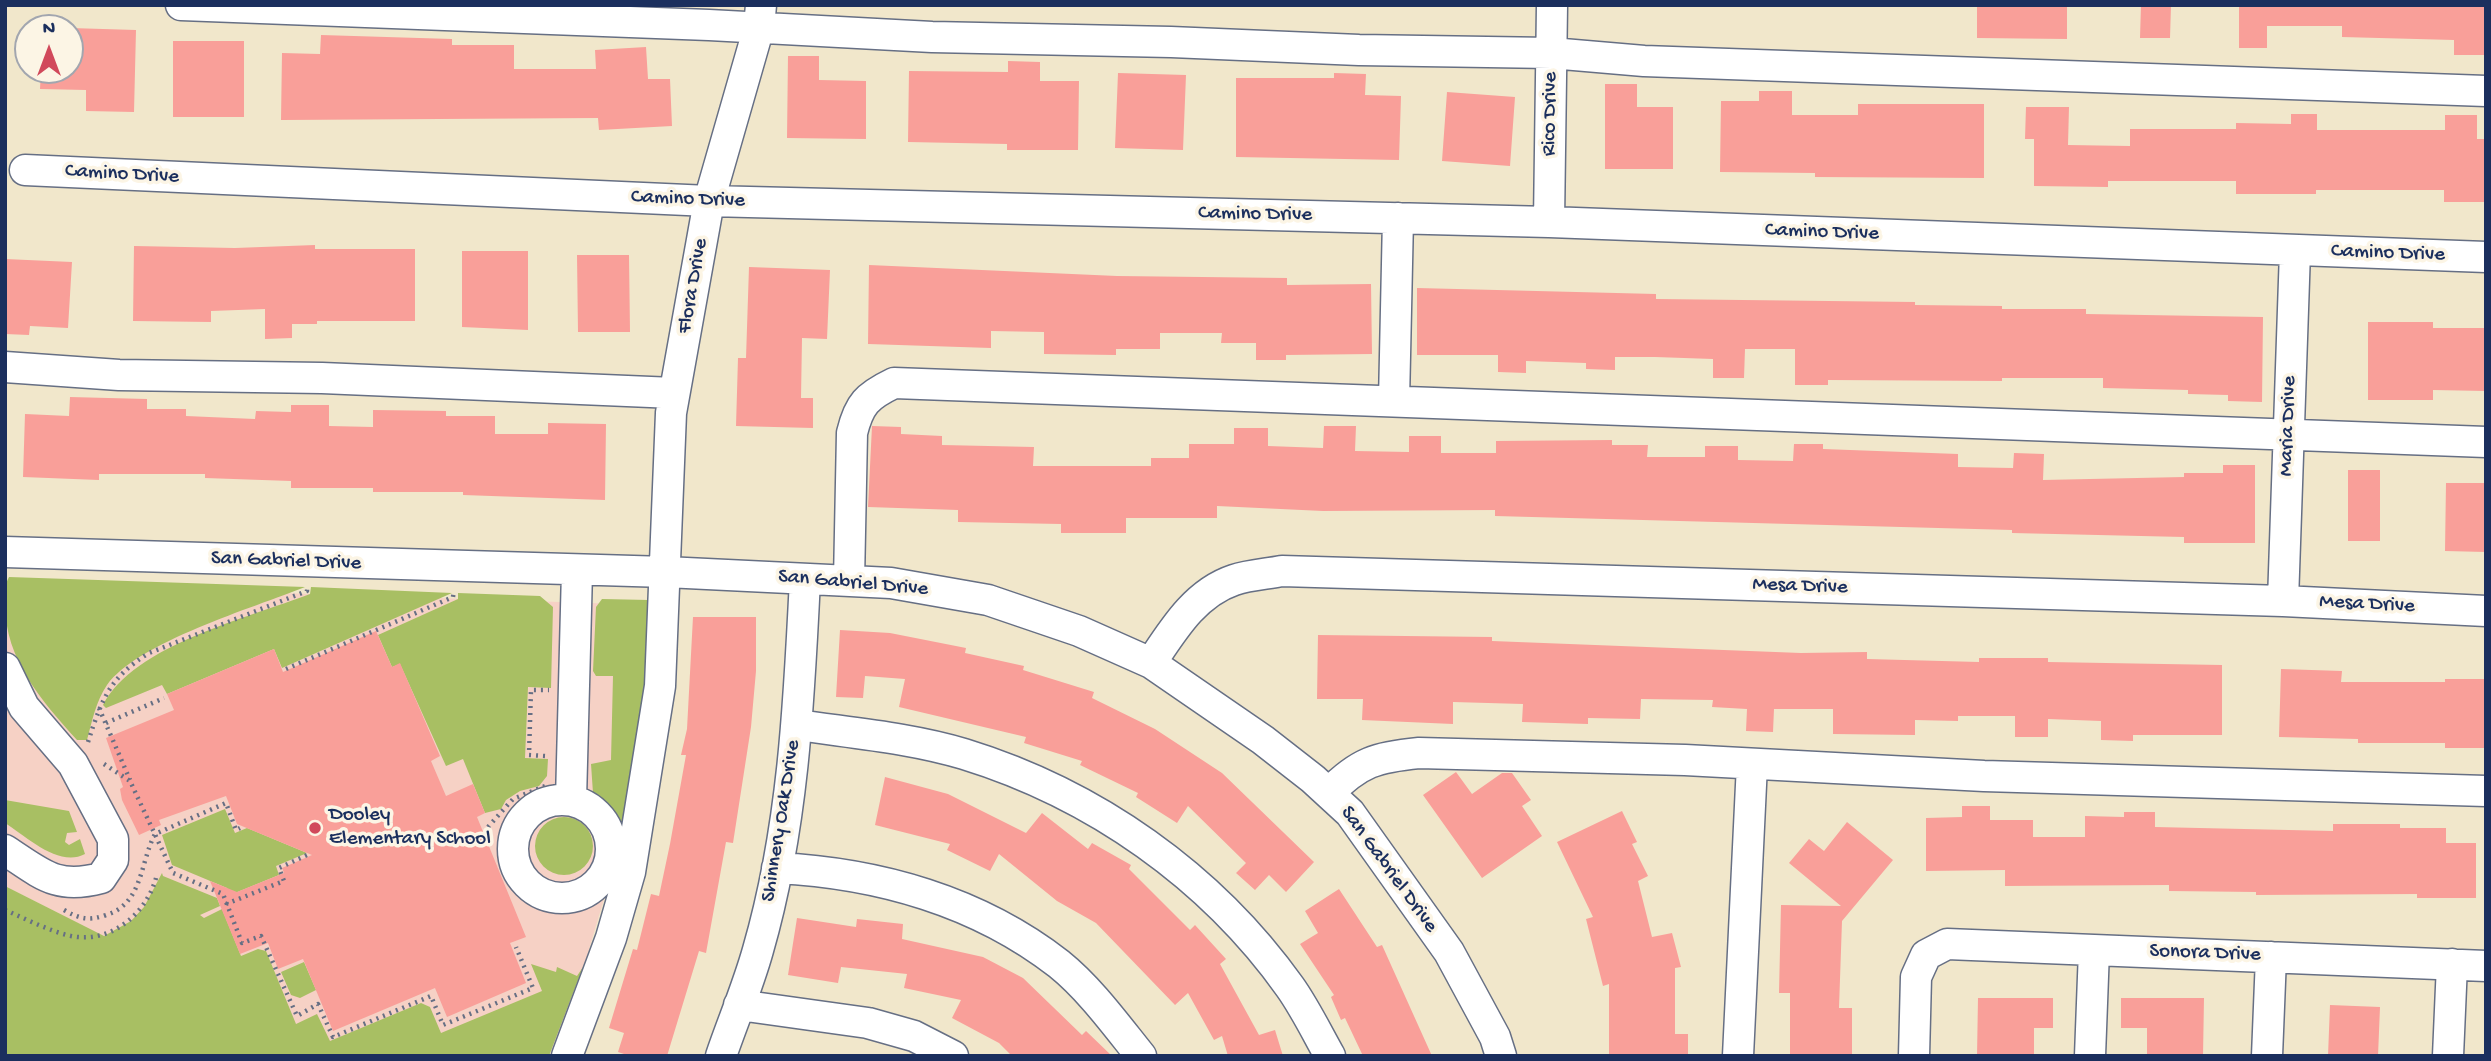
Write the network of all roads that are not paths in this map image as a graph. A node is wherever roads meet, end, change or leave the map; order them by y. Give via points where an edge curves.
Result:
1 (181, 5) edge
2 (1552, 5) edge
3 (760, 16) edge
4 (1552, 52) junction
5 (2486, 91) edge
6 (25, 170) dead end
7 (709, 201) junction
8 (1398, 218) junction
9 (1549, 222) junction
10 (2295, 251) junction
11 (2486, 257) edge
12 (5, 367) edge
13 (674, 393) junction
14 (1394, 401) junction
15 (2289, 433) junction
16 (2486, 442) edge
17 (5, 552) edge
18 (577, 571) junction
19 (666, 572) junction
20 (805, 579) junction
21 (849, 581) junction
22 (2283, 601) junction
23 (2486, 611) edge
24 (1151, 663) junction
25 (5, 668) edge
26 (798, 724) junction
27 (1752, 764) junction
28 (560, 790) road end
29 (2486, 790) edge
30 (1329, 793) junction
31 (5, 850) edge
32 (777, 868) junction
33 (2094, 950) junction
34 (2271, 957) junction
35 (2452, 964) junction
36 (2486, 965) edge
37 (739, 1005) junction
38 (566, 1056) edge
39 (721, 1056) edge
40 (953, 1056) edge
41 (1141, 1056) edge
42 (1330, 1056) edge
43 (1501, 1056) edge
44 (1738, 1056) edge
45 (1914, 1056) edge
46 (2090, 1056) edge
47 (2267, 1056) edge
48 (2448, 1056) edge

1 - 3 street
2 - 4 street, Rico Drive
3 - 4 street via 932,37 1359,51
3 - 7 street, Flora Drive
4 - 5 street via 1644,61
4 - 9 street, Rico Drive
6 - 7 street, Camino Drive
7 - 8 street, Camino Drive
7 - 13 street, Flora Drive
8 - 9 street, Camino Drive
8 - 14 street
9 - 10 street, Camino Drive
10 - 11 street, Camino Drive
10 - 15 street, Maria Drive
12 - 13 street via 119,375 322,378
13 - 19 street, Flora Drive
14 - 15 street
14 - 21 street via 894,383 873,393 857,411 852,433
15 - 16 street
15 - 22 street, Maria Drive
17 - 18 street, San Gabriel Drive
18 - 19 street, San Gabriel Drive
18 - 28 street
19 - 20 street, San Gabriel Drive
19 - 38 street, Flora Drive via 660,687 631,872
20 - 21 street, San Gabriel Drive
20 - 26 street, Shinnery Oak Drive
21 - 24 street, San Gabriel Drive via 891,583 988,600 1079,631
22 - 23 street, Mesa Drive
22 - 24 street, Mesa Drive via 1282,572 1234,580 1203,597
24 - 30 street, San Gabriel Drive via 1263,740
25 - 31 street via 24,707 73,764 113,839 113,860 102,878 76,885 51,879
26 - 32 street, Shinnery Oak Drive
26 - 42 street via 961,753 1030,776 1099,811 1167,858 1245,932 1291,988
27 - 29 street via 1984,776
27 - 30 street via 1419,753 1380,756 1348,773
27 - 44 street
30 - 43 street, San Gabriel Drive via 1350,813 1449,952
32 - 37 street, Shinnery Oak Drive via 758,951
32 - 41 street via 825,870 886,882 945,900 1009,929 1061,966
33 - 34 street, Sonora Drive
33 - 45 street, Sonora Drive via 1947,944 1926,954 1916,977
33 - 46 street
34 - 35 street, Sonora Drive
34 - 47 street
35 - 36 street, Sonora Drive
35 - 48 street
37 - 39 street, Shinnery Oak Drive
37 - 40 street via 868,1023 914,1036

